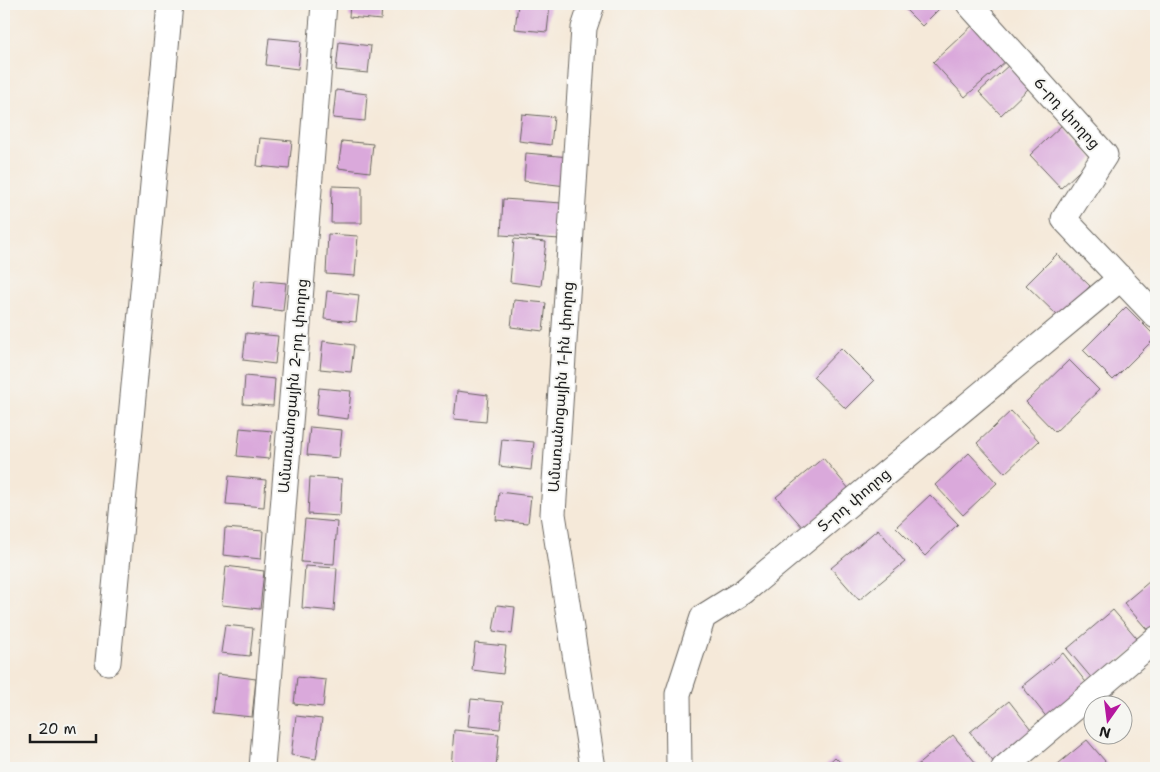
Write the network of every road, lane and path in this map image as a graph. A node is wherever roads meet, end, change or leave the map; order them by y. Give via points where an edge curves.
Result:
1 (170, 4) edge
2 (324, 4) edge
3 (592, 4) edge
4 (969, 4) edge
5 (1121, 278) junction
6 (1156, 316) edge
7 (1156, 639) edge
8 (108, 662) dead end
9 (262, 768) edge
10 (593, 768) edge
11 (680, 768) edge
12 (1004, 768) edge

1 - 8 street
2 - 9 street, Ամառանոցային 2-րդ փողոց
3 - 10 street, Ամառանոցային 1-ին փողոց via 584,28 553,514
4 - 5 street, 6-րդ փողոց via 1105,155 1064,219
5 - 6 street, 6-րդ փողոց
5 - 11 street, 5-րդ փողոց via 743,592 703,617 678,694
7 - 12 street

